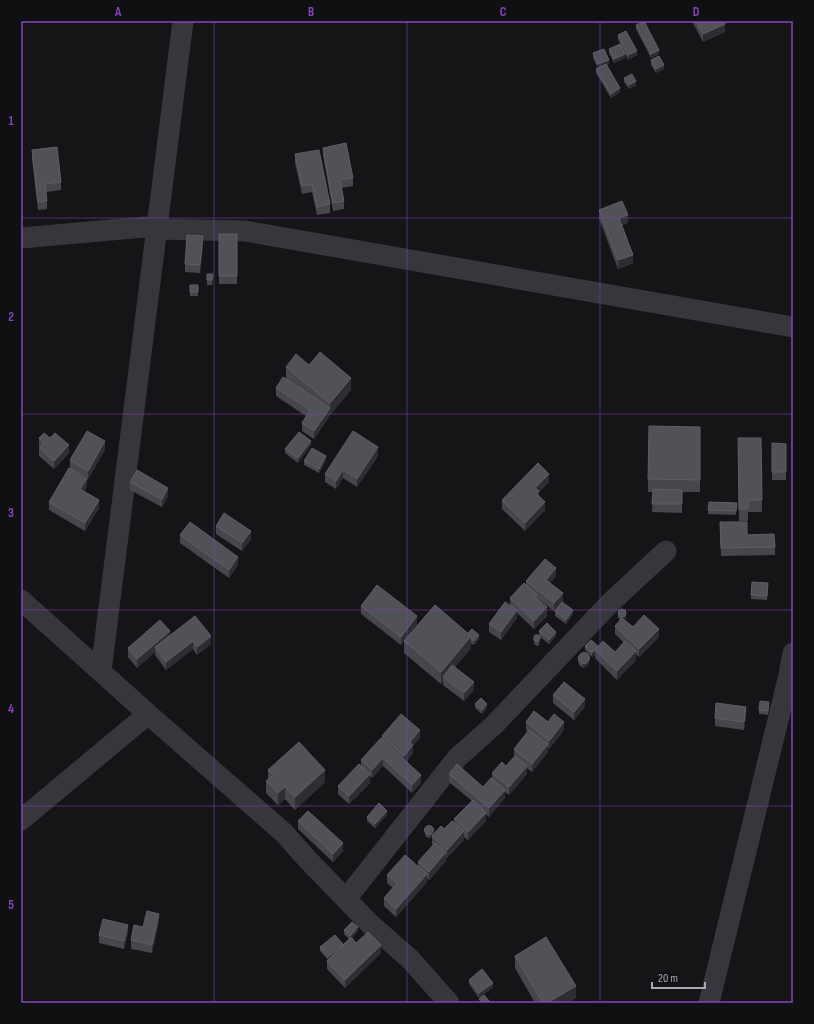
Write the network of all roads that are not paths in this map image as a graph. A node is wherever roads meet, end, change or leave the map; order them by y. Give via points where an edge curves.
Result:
1 (183, 21) edge
2 (157, 229) junction
3 (21, 238) edge
4 (793, 326) edge
5 (666, 551) dead end
6 (21, 600) edge
7 (793, 653) edge
8 (101, 671) junction
9 (148, 714) junction
10 (21, 820) edge
11 (346, 899) junction
12 (449, 1003) edge
13 (709, 1003) edge

1 - 2 street
2 - 3 street via 145,227
2 - 4 street via 245,231
2 - 8 street
5 - 11 street via 610,603 494,725 457,758
6 - 8 street
7 - 13 street
8 - 9 street
9 - 10 street
9 - 11 street via 284,833
11 - 12 street via 410,959

